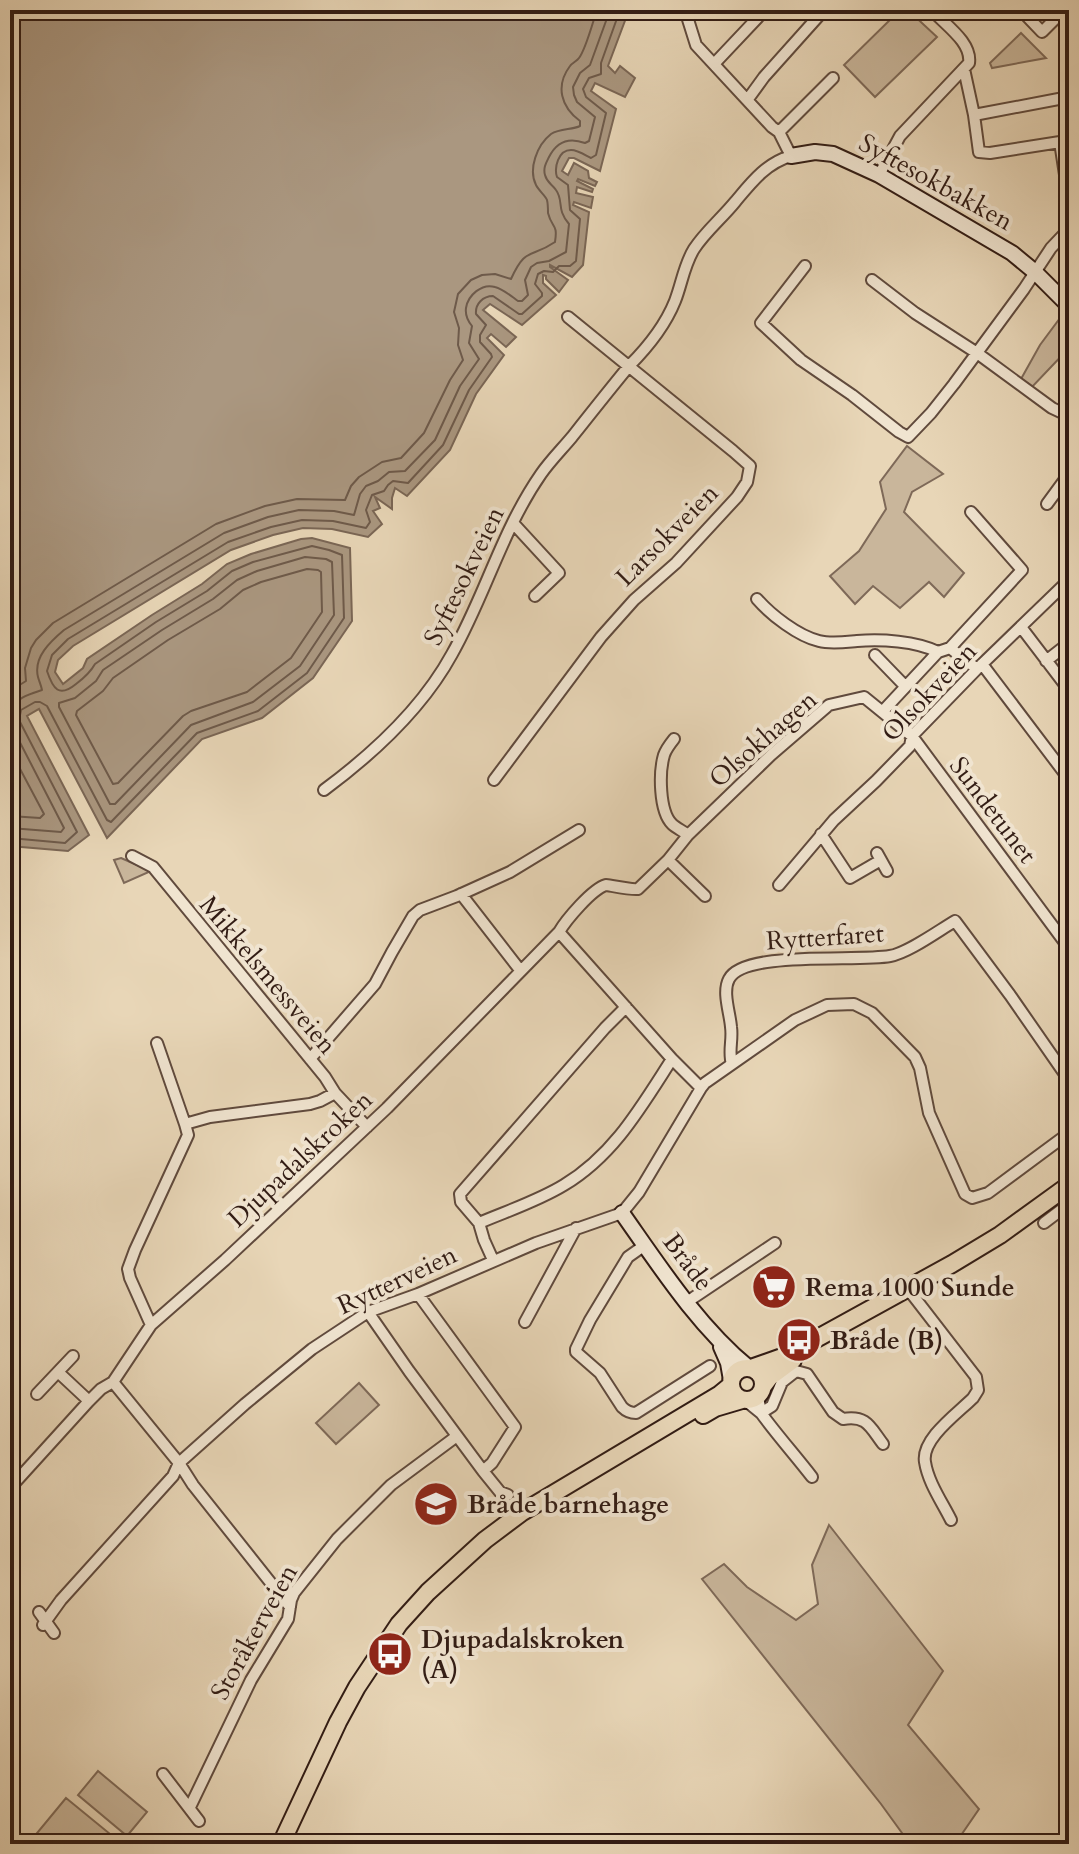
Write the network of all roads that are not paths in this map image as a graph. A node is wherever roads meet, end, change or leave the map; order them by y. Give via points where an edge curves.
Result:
1 (685, 10) edge
2 (765, 10) edge
3 (824, 10) edge
4 (932, 10) edge
5 (1021, 10) edge
6 (1064, 10) edge
7 (714, 64) junction
8 (964, 69) junction
9 (833, 78) dead end
10 (1069, 97) edge
11 (748, 99) junction
12 (974, 115) junction
13 (779, 132) junction
14 (791, 156) junction
15 (879, 175) junction
16 (1068, 180) edge
17 (1069, 201) edge
18 (1069, 229) edge
19 (805, 266) dead end
20 (1035, 272) junction
21 (872, 280) dead end
22 (1069, 306) edge
23 (568, 317) dead end
24 (977, 353) junction
25 (629, 366) junction
26 (1066, 414) edge
27 (1069, 474) edge
28 (1047, 504) dead end
29 (971, 512) dead end
30 (513, 523) junction
31 (1069, 580) edge
32 (535, 596) dead end
33 (757, 599) dead end
34 (1021, 627) junction
35 (1069, 643) edge
36 (950, 648) junction
37 (938, 652) junction
38 (875, 655) dead end
39 (1046, 661) junction
40 (979, 666) junction
41 (905, 686) junction
42 (1069, 690) edge
43 (883, 711) junction
44 (912, 736) junction
45 (674, 739) dead end
46 (1069, 779) edge
47 (494, 780) dead end
48 (324, 790) dead end
49 (579, 830) dead end
50 (821, 834) junction
51 (688, 835) junction
52 (132, 856) dead end
53 (668, 860) junction
54 (887, 871) dead end
55 (647, 881) joint
56 (779, 885) dead end
57 (461, 894) junction
58 (705, 896) dead end
59 (559, 932) junction
60 (1069, 948) edge
61 (520, 970) junction
62 (626, 1007) junction
63 (157, 1043) dead end
64 (310, 1059) junction
65 (672, 1059) junction
66 (732, 1064) junction
67 (1069, 1080) edge
68 (701, 1088) junction
69 (335, 1093) junction
70 (185, 1124) junction
71 (367, 1127) junction
72 (1069, 1133) edge
73 (1069, 1185) edge
74 (1067, 1206) edge
75 (622, 1213) junction
76 (1069, 1219) edge
77 (479, 1223) junction
78 (1044, 1223) dead end
79 (576, 1228) junction
80 (775, 1243) dead end
81 (645, 1245) junction
82 (493, 1260) junction
83 (904, 1292) junction
84 (418, 1294) junction
85 (687, 1302) junction
86 (368, 1312) junction
87 (525, 1322) dead end
88 (151, 1325) junction
89 (717, 1339) junction
90 (73, 1356) dead end
91 (710, 1366) dead end
92 (750, 1368) junction
93 (58, 1372) junction
94 (113, 1382) junction
95 (731, 1382) junction
96 (37, 1394) dead end
97 (754, 1399) junction
98 (89, 1401) junction
99 (457, 1436) junction
100 (883, 1444) dead end
101 (179, 1463) junction
102 (605, 1464) junction
103 (483, 1471) junction
104 (812, 1477) dead end
105 (10, 1488) edge
106 (508, 1495) dead end
107 (951, 1520) dead end
108 (290, 1607) junction
109 (54, 1633) dead end
110 (163, 1774) dead end
111 (190, 1807) junction
112 (199, 1821) dead end
113 (281, 1844) edge

1 - 7 street via 696,45
2 - 7 street
3 - 11 street
4 - 8 street via 969,52
5 - 6 street via 1042,32
7 - 11 street
8 - 12 street
8 - 15 street via 900,136
9 - 13 street
10 - 12 street
11 - 13 street
12 - 16 street via 979,152 1060,142
13 - 14 street
14 - 15 street, Syftesokbakken via 833,154
14 - 25 street, Syftesokbakken via 759,175 695,248 667,317
15 - 20 street, Syftesokbakken via 997,243
16 - 17 street
18 - 20 street
19 - 24 street via 761,323 801,360 908,437
20 - 22 street, Syftesokbakken
20 - 24 street
21 - 24 street
23 - 25 street, Larsokveien
24 - 26 street
25 - 30 street, Syftesokveien via 541,475
25 - 47 street, Larsokveien via 750,466 747,482 723,515 601,637
27 - 28 street
29 - 36 street via 1022,571
30 - 32 street via 559,573
30 - 48 street, Syftesokveien via 467,625 429,690 374,750
31 - 34 street, Olsokveien
33 - 37 street via 789,628 819,641 902,643
34 - 39 street
34 - 40 street, Olsokveien
35 - 39 street
36 - 37 street
36 - 40 street
37 - 41 street
38 - 41 street
39 - 42 street
40 - 44 street, Olsokveien
40 - 46 street
41 - 43 street
43 - 44 street, Olsokhagen
43 - 51 street, Olsokhagen via 864,697 829,705
44 - 50 street, Olsokveien via 910,746
44 - 60 street, Sundetunet
45 - 51 street via 661,769 665,813
49 - 57 street via 510,872
50 - 54 street via 850,878 879,856
50 - 56 street, Olsokveien
51 - 53 street, Olsokhagen
52 - 64 street, Mikkelsmessveien via 153,867
53 - 55 street, Olsokhagen
53 - 58 street
55 - 59 street, Djupadalskroken via 638,889 605,885
57 - 61 street
57 - 64 street via 413,916 375,984
59 - 61 street, Djupadalskroken
59 - 62 street
61 - 71 street, Djupadalskroken
62 - 65 street
62 - 77 street via 460,1194
63 - 70 street
64 - 69 street, Mikkelsmessveien
65 - 68 street
65 - 77 street via 633,1120 594,1164 565,1185
66 - 67 street, Rytterfaret via 727,982 740,969 766,962 894,956 955,921
66 - 68 street
66 - 72 street via 795,1020 827,1005 854,1004 872,1013 915,1057 929,1113 965,1194 972,1198 988,1193
68 - 75 street
69 - 70 street via 310,1104
69 - 71 street, Mikkelsmessveien
70 - 88 street via 188,1135 128,1269
71 - 88 street, Djupadalskroken
73 - 83 main road via 1000,1235
74 - 76 street
74 - 78 street
75 - 79 street, Rytterveien
75 - 81 street, Bråde
77 - 82 street
79 - 82 street, Rytterveien
79 - 87 street
80 - 85 street
81 - 85 street, Bråde
81 - 91 street via 628,1257 576,1352 632,1413
82 - 84 street, Rytterveien
83 - 92 main road via 785,1356
83 - 97 main road via 783,1367
83 - 107 street via 978,1384 978,1392 925,1451 927,1471
84 - 86 street, Rytterveien
84 - 103 street via 515,1427
85 - 89 street, Bråde
86 - 99 street
86 - 101 street, Rytterveien via 312,1349
88 - 94 street, Djupadalskroken
89 - 92 street, Bråde
89 - 95 street, Bråde
90 - 93 street
92 - 95 main road via 740,1370
92 - 97 main road via 759,1372
93 - 96 street
93 - 98 street
94 - 98 street, Djupadalskroken
94 - 101 street
95 - 97 main road via 734,1394
95 - 102 main road via 720,1394
97 - 100 street via 772,1406 782,1382 796,1371 807,1374 833,1412 843,1419 866,1421
97 - 102 main road via 715,1408
97 - 104 street
98 - 105 street, Djupadalskroken
99 - 103 street
99 - 108 street, Storåkerveien via 391,1485 337,1539 294,1593
101 - 108 street
101 - 109 street, Rytterveien via 173,1476 42,1619
102 - 113 main road via 485,1540 399,1624 351,1698
103 - 106 street
108 - 111 street, Storåkerveien
110 - 111 street
111 - 112 street

